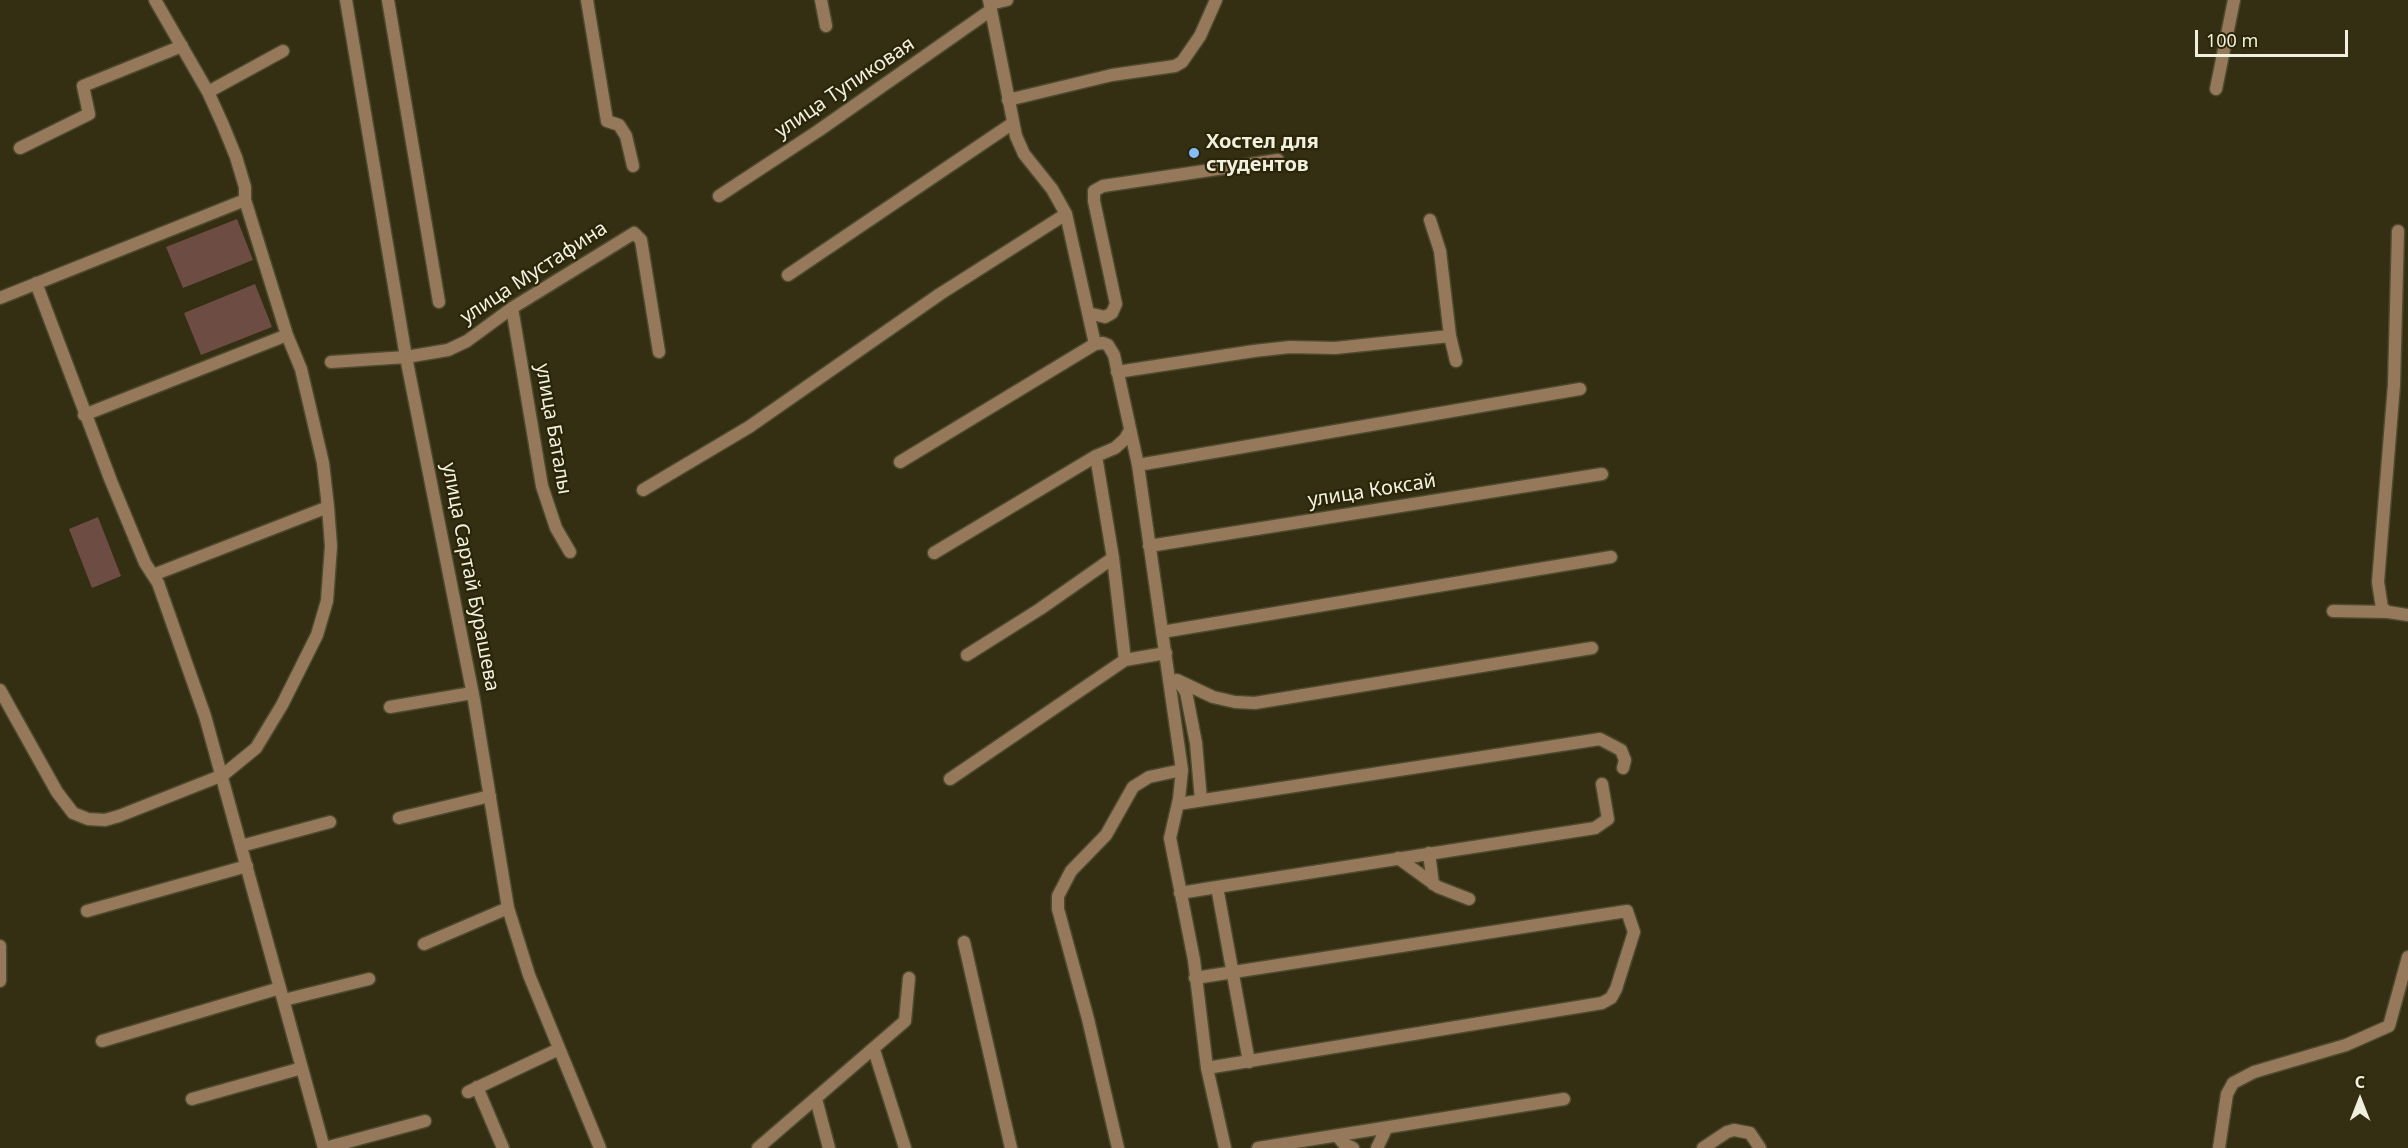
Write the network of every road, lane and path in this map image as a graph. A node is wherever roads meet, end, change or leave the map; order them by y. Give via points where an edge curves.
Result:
1 (154, 0) edge
2 (346, 0) edge
3 (388, 0) edge
4 (587, 0) edge
5 (821, 0) edge
6 (1007, 0) edge
7 (1216, 0) edge
8 (2234, 0) edge
9 (990, 5) edge
10 (826, 26) dead end
11 (182, 46) junction
12 (283, 51) dead end
13 (2217, 89) dead end
14 (208, 92) junction
15 (1008, 100) junction
16 (1012, 123) junction
17 (20, 148) dead end
18 (1278, 160) dead end
19 (633, 166) dead end
20 (718, 196) dead end
21 (245, 200) junction
22 (1066, 214) junction
23 (1430, 220) dead end
24 (2398, 231) dead end
25 (788, 274) dead end
26 (36, 283) junction
27 (0, 298) edge
28 (439, 302) dead end
29 (512, 308) junction
30 (1088, 314) junction
31 (287, 335) junction
32 (1450, 336) junction
33 (1095, 344) junction
34 (659, 352) dead end
35 (406, 357) junction
36 (1456, 361) dead end
37 (331, 362) dead end
38 (1117, 372) junction
39 (1580, 390) dead end
40 (84, 415) junction
41 (1129, 432) junction
42 (1096, 456) junction
43 (900, 462) dead end
44 (1138, 465) junction
45 (1602, 474) dead end
46 (643, 490) dead end
47 (328, 507) junction
48 (1149, 546) junction
49 (570, 552) dead end
50 (934, 553) dead end
51 (1611, 557) dead end
52 (1113, 558) junction
53 (153, 575) junction
54 (2333, 611) dead end
55 (2388, 612) junction
56 (2408, 615) edge
57 (1162, 632) junction
58 (1592, 648) dead end
59 (1166, 653) junction
60 (967, 656) dead end
61 (1125, 660) junction
62 (1173, 677) junction
63 (0, 690) edge
64 (472, 693) junction
65 (390, 707) dead end
66 (1623, 768) dead end
67 (1182, 770) junction
68 (223, 775) junction
69 (950, 778) dead end
70 (1602, 784) dead end
71 (489, 796) junction
72 (1201, 800) junction
73 (1178, 804) junction
74 (399, 818) dead end
75 (330, 822) dead end
76 (241, 846) junction
77 (1429, 853) junction
78 (1398, 858) junction
79 (247, 866) junction
80 (1433, 884) junction
81 (1217, 887) junction
82 (1180, 893) junction
83 (1469, 899) dead end
84 (508, 908) junction
85 (87, 911) dead end
86 (964, 942) dead end
87 (424, 944) dead end
88 (0, 946) edge
89 (2408, 957) edge
90 (1233, 973) junction
91 (909, 978) dead end
92 (1195, 978) junction
93 (369, 979) dead end
94 (0, 981) edge
95 (280, 988) junction
96 (284, 1000) junction
97 (102, 1041) dead end
98 (559, 1049) junction
99 (874, 1050) junction
100 (1249, 1062) junction
101 (302, 1068) junction
102 (1207, 1068) junction
103 (192, 1099) dead end
104 (816, 1099) junction
105 (1564, 1099) dead end
106 (425, 1121) dead end
107 (1386, 1129) junction
108 (1338, 1137) junction
109 (1317, 1144) edge
110 (324, 1148) edge
111 (503, 1148) edge
112 (600, 1148) edge
113 (758, 1148) edge
114 (829, 1148) edge
115 (905, 1148) edge
116 (1011, 1148) edge
117 (1118, 1148) edge
118 (1225, 1148) edge
119 (1264, 1148) edge
120 (1353, 1148) edge
121 (1377, 1148) edge
122 (1703, 1148) edge
123 (1760, 1148) edge
124 (2219, 1148) edge

1 - 11 street
2 - 35 street, улица Сартай Бурашева
3 - 28 street
4 - 19 street via 607,121 619,125 626,136
5 - 10 street
6 - 9 street
7 - 15 street via 1200,36 1175,66 1112,75
8 - 13 street
9 - 15 street
9 - 20 street, улица Тупиковая via 818,131
11 - 14 street
11 - 17 street via 83,86 89,114
12 - 14 street
14 - 21 street via 236,157
15 - 16 street
16 - 22 street via 1024,154
16 - 25 street
18 - 30 street via 1103,186 1094,191 1116,304 1105,317
21 - 26 street
21 - 31 street
22 - 30 street
22 - 46 street via 940,294 749,427
23 - 32 street via 1440,251
24 - 55 street via 2393,396 2378,582 2379,602
26 - 27 street
26 - 40 street
29 - 34 street, улица Мустафина via 634,233 641,240
29 - 35 street, улица Мустафина via 448,350
29 - 49 street, улица Баталы via 542,486 555,528
30 - 33 street
31 - 40 street
31 - 47 street via 303,380 323,463
32 - 36 street
32 - 38 street via 1335,348 1254,351
33 - 38 street via 1108,345
33 - 43 street
35 - 37 street, улица Мустафина
35 - 64 street, улица Сартай Бурашева
38 - 41 street
39 - 44 street
40 - 53 street
41 - 42 street via 1115,448
41 - 44 street
42 - 50 street
42 - 52 street
44 - 48 street
45 - 48 street, улица Коксай
47 - 53 street
47 - 68 street via 330,573 317,635 256,748
48 - 57 street
51 - 57 street
52 - 60 street
52 - 61 street
53 - 68 street
54 - 55 street
55 - 56 street
57 - 59 street
58 - 62 street via 1255,703 1213,697
59 - 61 street
59 - 62 street
61 - 69 street
62 - 67 street
62 - 72 street via 1186,692
63 - 68 street via 57,792 74,813 88,819 119,816
64 - 65 street
64 - 71 street, улица Сартай Бурашева
66 - 72 street via 1621,750 1600,739
67 - 73 street
67 - 117 street via 1149,777 1133,787 1106,835 1071,871 1058,896 1058,909
68 - 76 street
70 - 77 street via 1608,819 1595,828
71 - 74 street
71 - 84 street, улица Сартай Бурашева
72 - 73 street
73 - 82 street via 1170,838
75 - 76 street
76 - 79 street
77 - 78 street
77 - 80 street
78 - 80 street
78 - 81 street
79 - 85 street
79 - 95 street
80 - 83 street
81 - 82 street
81 - 90 street
82 - 92 street
84 - 87 street
84 - 98 street, улица Сартай Бурашева via 529,975
86 - 116 street
88 - 94 street
89 - 124 street via 2389,1026 2346,1044 2254,1072 2233,1083 2227,1094
90 - 92 street
90 - 100 street
90 - 100 street via 1627,911 1634,932 1616,989 1602,1003
91 - 99 street via 905,1022
92 - 102 street
93 - 96 street
95 - 96 street
95 - 97 street
96 - 101 street
98 - 111 street via 472,1089
98 - 112 street, улица Сартай Бурашева
99 - 104 street
99 - 115 street
100 - 102 street
101 - 103 street
101 - 110 street
102 - 118 street
104 - 113 street
104 - 114 street
105 - 107 street
106 - 110 street
107 - 108 street
107 - 121 street
108 - 109 street
108 - 120 street
109 - 119 street
122 - 123 street via 1734,1130 1750,1133

